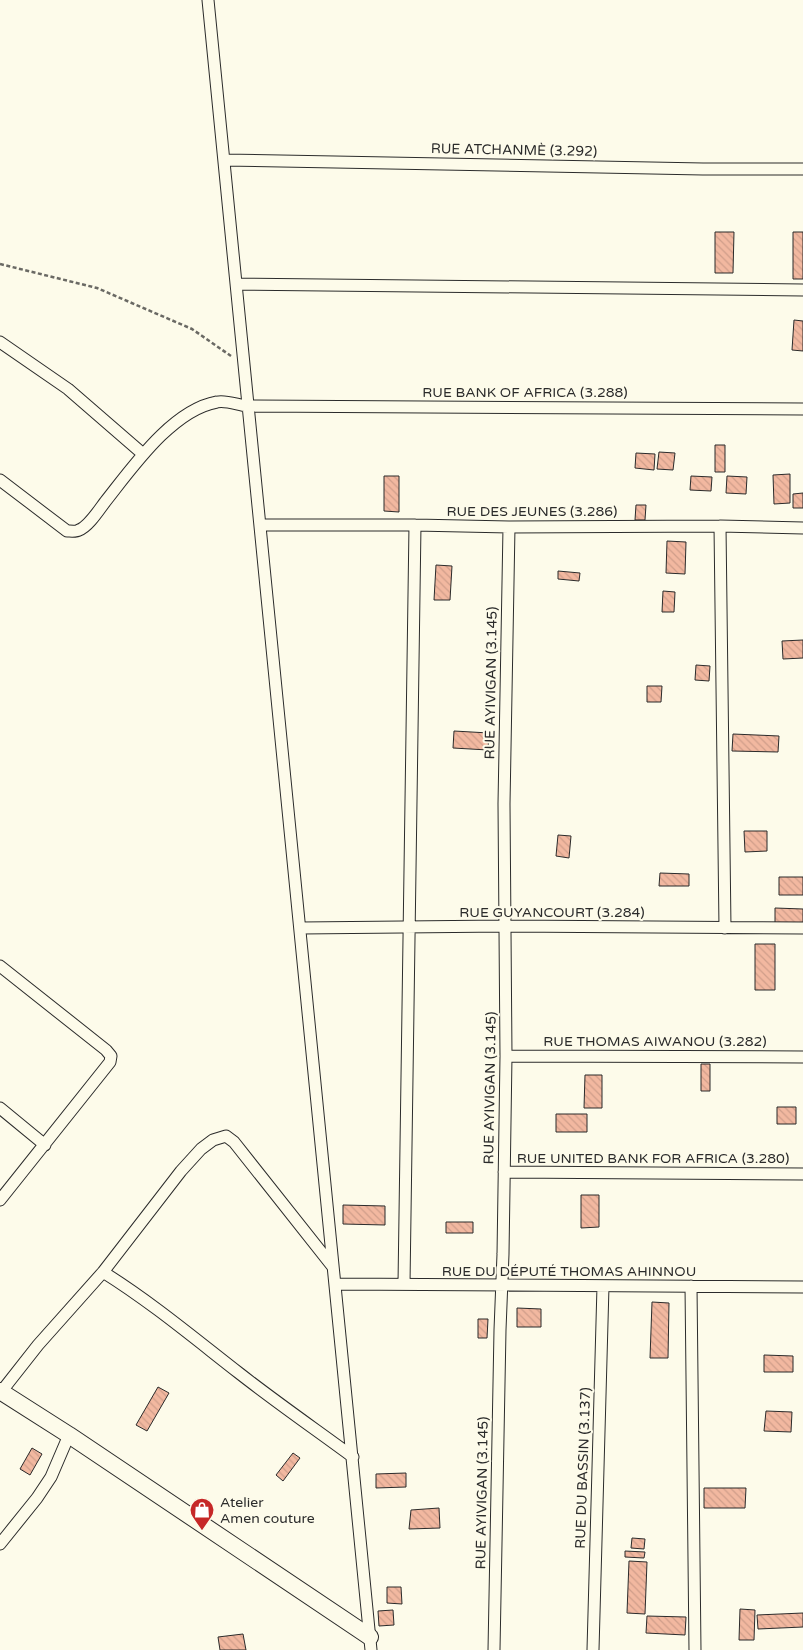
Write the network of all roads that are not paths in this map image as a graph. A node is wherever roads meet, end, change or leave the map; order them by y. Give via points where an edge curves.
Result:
1 (208, 0) edge
2 (224, 160) junction
3 (803, 169) edge
4 (236, 284) junction
5 (803, 290) edge
6 (0, 342) edge
7 (247, 406) junction
8 (803, 409) edge
9 (143, 454) junction
10 (0, 480) edge
11 (260, 525) junction
12 (415, 525) junction
13 (720, 526) junction
14 (509, 527) junction
15 (803, 528) edge
16 (504, 926) junction
17 (409, 927) junction
18 (300, 928) junction
19 (725, 928) junction
20 (803, 928) edge
21 (0, 966) edge
22 (506, 1056) junction
23 (803, 1057) edge
24 (0, 1108) edge
25 (45, 1144) junction
26 (504, 1172) junction
27 (803, 1174) edge
28 (0, 1200) edge
29 (334, 1267) junction
30 (103, 1272) junction
31 (336, 1284) junction
32 (404, 1284) junction
33 (502, 1285) junction
34 (603, 1286) junction
35 (691, 1286) junction
36 (803, 1287) edge
37 (1, 1392) edge
38 (69, 1435) junction
39 (353, 1457) junction
40 (0, 1544) edge
41 (370, 1644) edge
42 (494, 1650) edge
43 (593, 1650) edge
44 (694, 1650) edge

1 - 2 street
2 - 3 street, RUE ATCHANMÈ (3.292)
2 - 4 street
4 - 5 street
4 - 7 street
6 - 9 street via 68,389
7 - 8 street, RUE BANK OF AFRICA (3.288)
7 - 9 street, RUE BANK OF AFRICA (3.288) via 219,401 199,408 178,421
7 - 11 street
9 - 10 street, RUE BANK OF AFRICA (3.288) via 90,521 79,530 67,531
11 - 12 street, RUE DES JEUNES (3.286)
11 - 18 street
12 - 14 street, RUE DES JEUNES (3.286)
12 - 17 street
13 - 14 street, RUE DES JEUNES (3.286)
13 - 15 street, RUE DES JEUNES (3.286)
13 - 19 street
14 - 16 street, RUE AYIVIGAN (3.145)
16 - 17 street, RUE GUYANCOURT (3.284)
16 - 19 street, RUE GUYANCOURT (3.284)
16 - 22 street, RUE AYIVIGAN (3.145)
17 - 18 street, RUE GUYANCOURT (3.284)
17 - 32 street
18 - 29 street
19 - 20 street, RUE GUYANCOURT (3.284)
21 - 25 street via 111,1056 110,1062
22 - 23 street, RUE THOMAS AIWANOU (3.282)
22 - 26 street, RUE AYIVIGAN (3.145)
24 - 25 street
25 - 28 street
26 - 27 street, RUE UNITED BANK FOR AFRICA (3.280)
26 - 33 street, RUE AYIVIGAN (3.145)
29 - 30 street via 226,1136 201,1149 181,1171
29 - 31 street
30 - 37 street
30 - 39 street via 163,1313
31 - 32 street, RUE DU DÉPUTÉ THOMAS AHINNOU
31 - 39 street
32 - 33 street, RUE DU DÉPUTÉ THOMAS AHINNOU
33 - 34 street, RUE DU DÉPUTÉ THOMAS AHINNOU
33 - 42 street, RUE AYIVIGAN (3.145)
34 - 35 street, RUE DU DÉPUTÉ THOMAS AHINNOU
34 - 43 street, RUE DU BASSIN (3.137)
35 - 36 street, RUE DU DÉPUTÉ THOMAS AHINNOU
35 - 44 street
37 - 38 street
38 - 40 street via 51,1477
38 - 41 street
39 - 41 street

